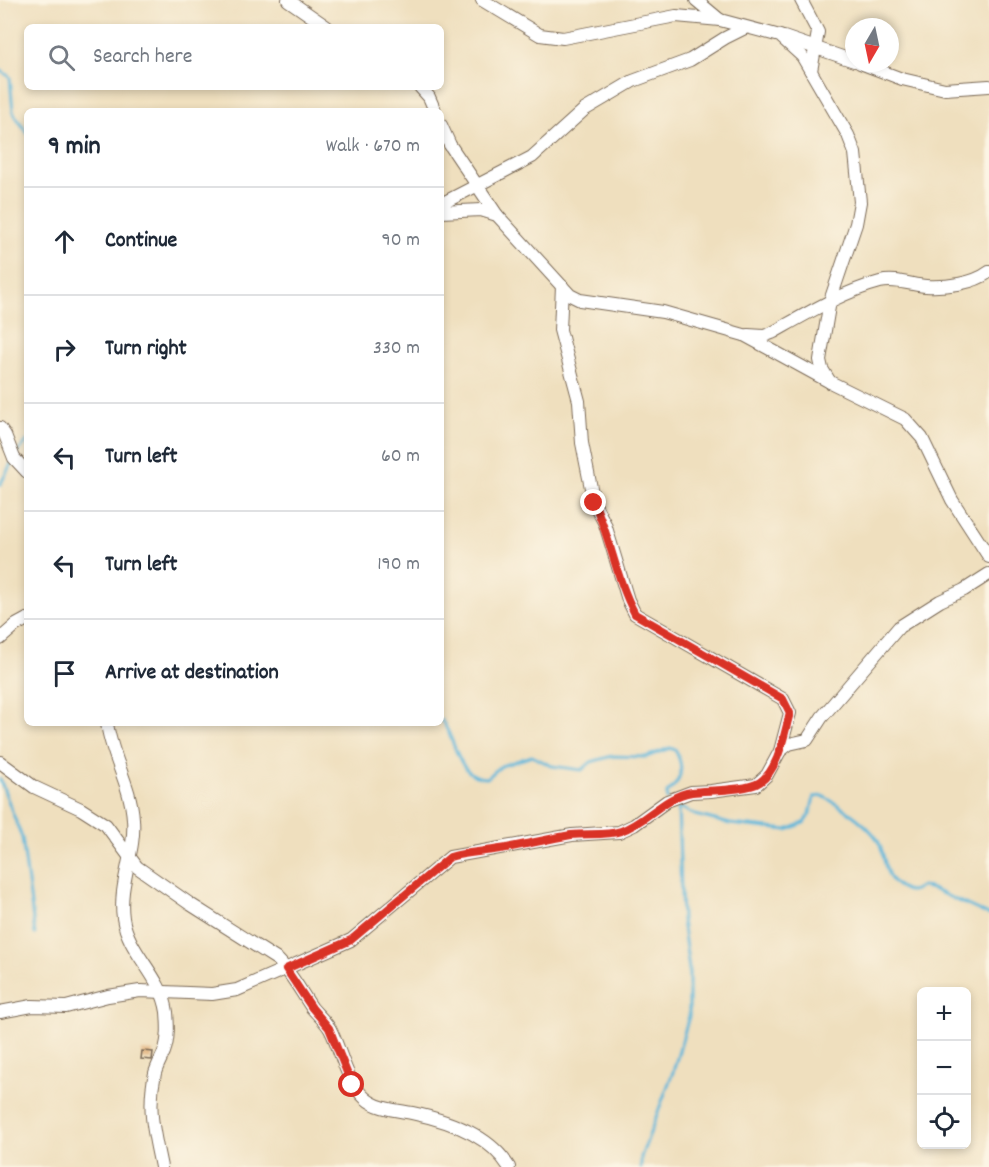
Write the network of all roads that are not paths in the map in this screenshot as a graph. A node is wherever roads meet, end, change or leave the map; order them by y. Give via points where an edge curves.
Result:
1 (288, 0) edge
2 (482, 0) edge
3 (696, 0) edge
4 (801, 0) edge
5 (720, 20) junction
6 (323, 24) edge
7 (745, 28) junction
8 (780, 36) junction
9 (816, 46) junction
10 (845, 57) edge
11 (811, 71) junction
12 (884, 72) edge
13 (989, 86) edge
14 (423, 90) edge
15 (434, 108) edge
16 (444, 132) edge
17 (476, 186) junction
18 (444, 202) edge
19 (444, 212) edge
20 (497, 215) junction
21 (989, 272) edge
22 (562, 286) junction
23 (830, 301) junction
24 (744, 335) junction
25 (830, 382) junction
26 (0, 428) edge
27 (24, 469) edge
28 (989, 556) edge
29 (989, 574) edge
30 (24, 621) edge
31 (0, 639) edge
32 (107, 726) edge
33 (780, 751) junction
34 (0, 762) edge
35 (130, 857) junction
36 (286, 969) junction
37 (161, 991) junction
38 (0, 1012) edge
39 (161, 1167) edge
40 (509, 1167) edge

1 - 6 street
2 - 5 street via 540,34 563,38 676,16
3 - 5 street
4 - 9 street via 818,32
5 - 7 street
7 - 8 street
7 - 17 street via 690,60 633,81 584,110 532,157
8 - 9 street
8 - 11 street via 802,56
9 - 10 street
9 - 11 street
11 - 23 street via 855,153 860,202
12 - 13 street via 945,88
14 - 15 street
16 - 17 street
17 - 18 street
17 - 20 street
19 - 20 street via 481,210
20 - 22 street
21 - 23 street via 970,281 941,286 890,280
22 - 24 street via 580,300 663,312
22 - 33 street via 560,330 579,400 582,443 594,503 627,600 635,614 783,699 790,713
23 - 24 street via 772,333
23 - 25 street via 820,360
24 - 25 street
25 - 28 street via 914,427 952,500
26 - 27 street via 14,458
29 - 33 street via 899,627 807,740 789,744
30 - 31 street
32 - 35 street via 132,799
33 - 36 street via 768,775 756,784 691,792 667,801 619,832 572,835 450,857 351,940
34 - 35 street via 34,787 106,825
35 - 36 street via 137,867
35 - 37 street via 123,917 129,940
36 - 37 street via 237,990 212,994
36 - 40 street via 329,1028 352,1085 366,1099 377,1106 451,1124 479,1138
37 - 38 street
37 - 39 street via 168,1032 155,1071 151,1125

